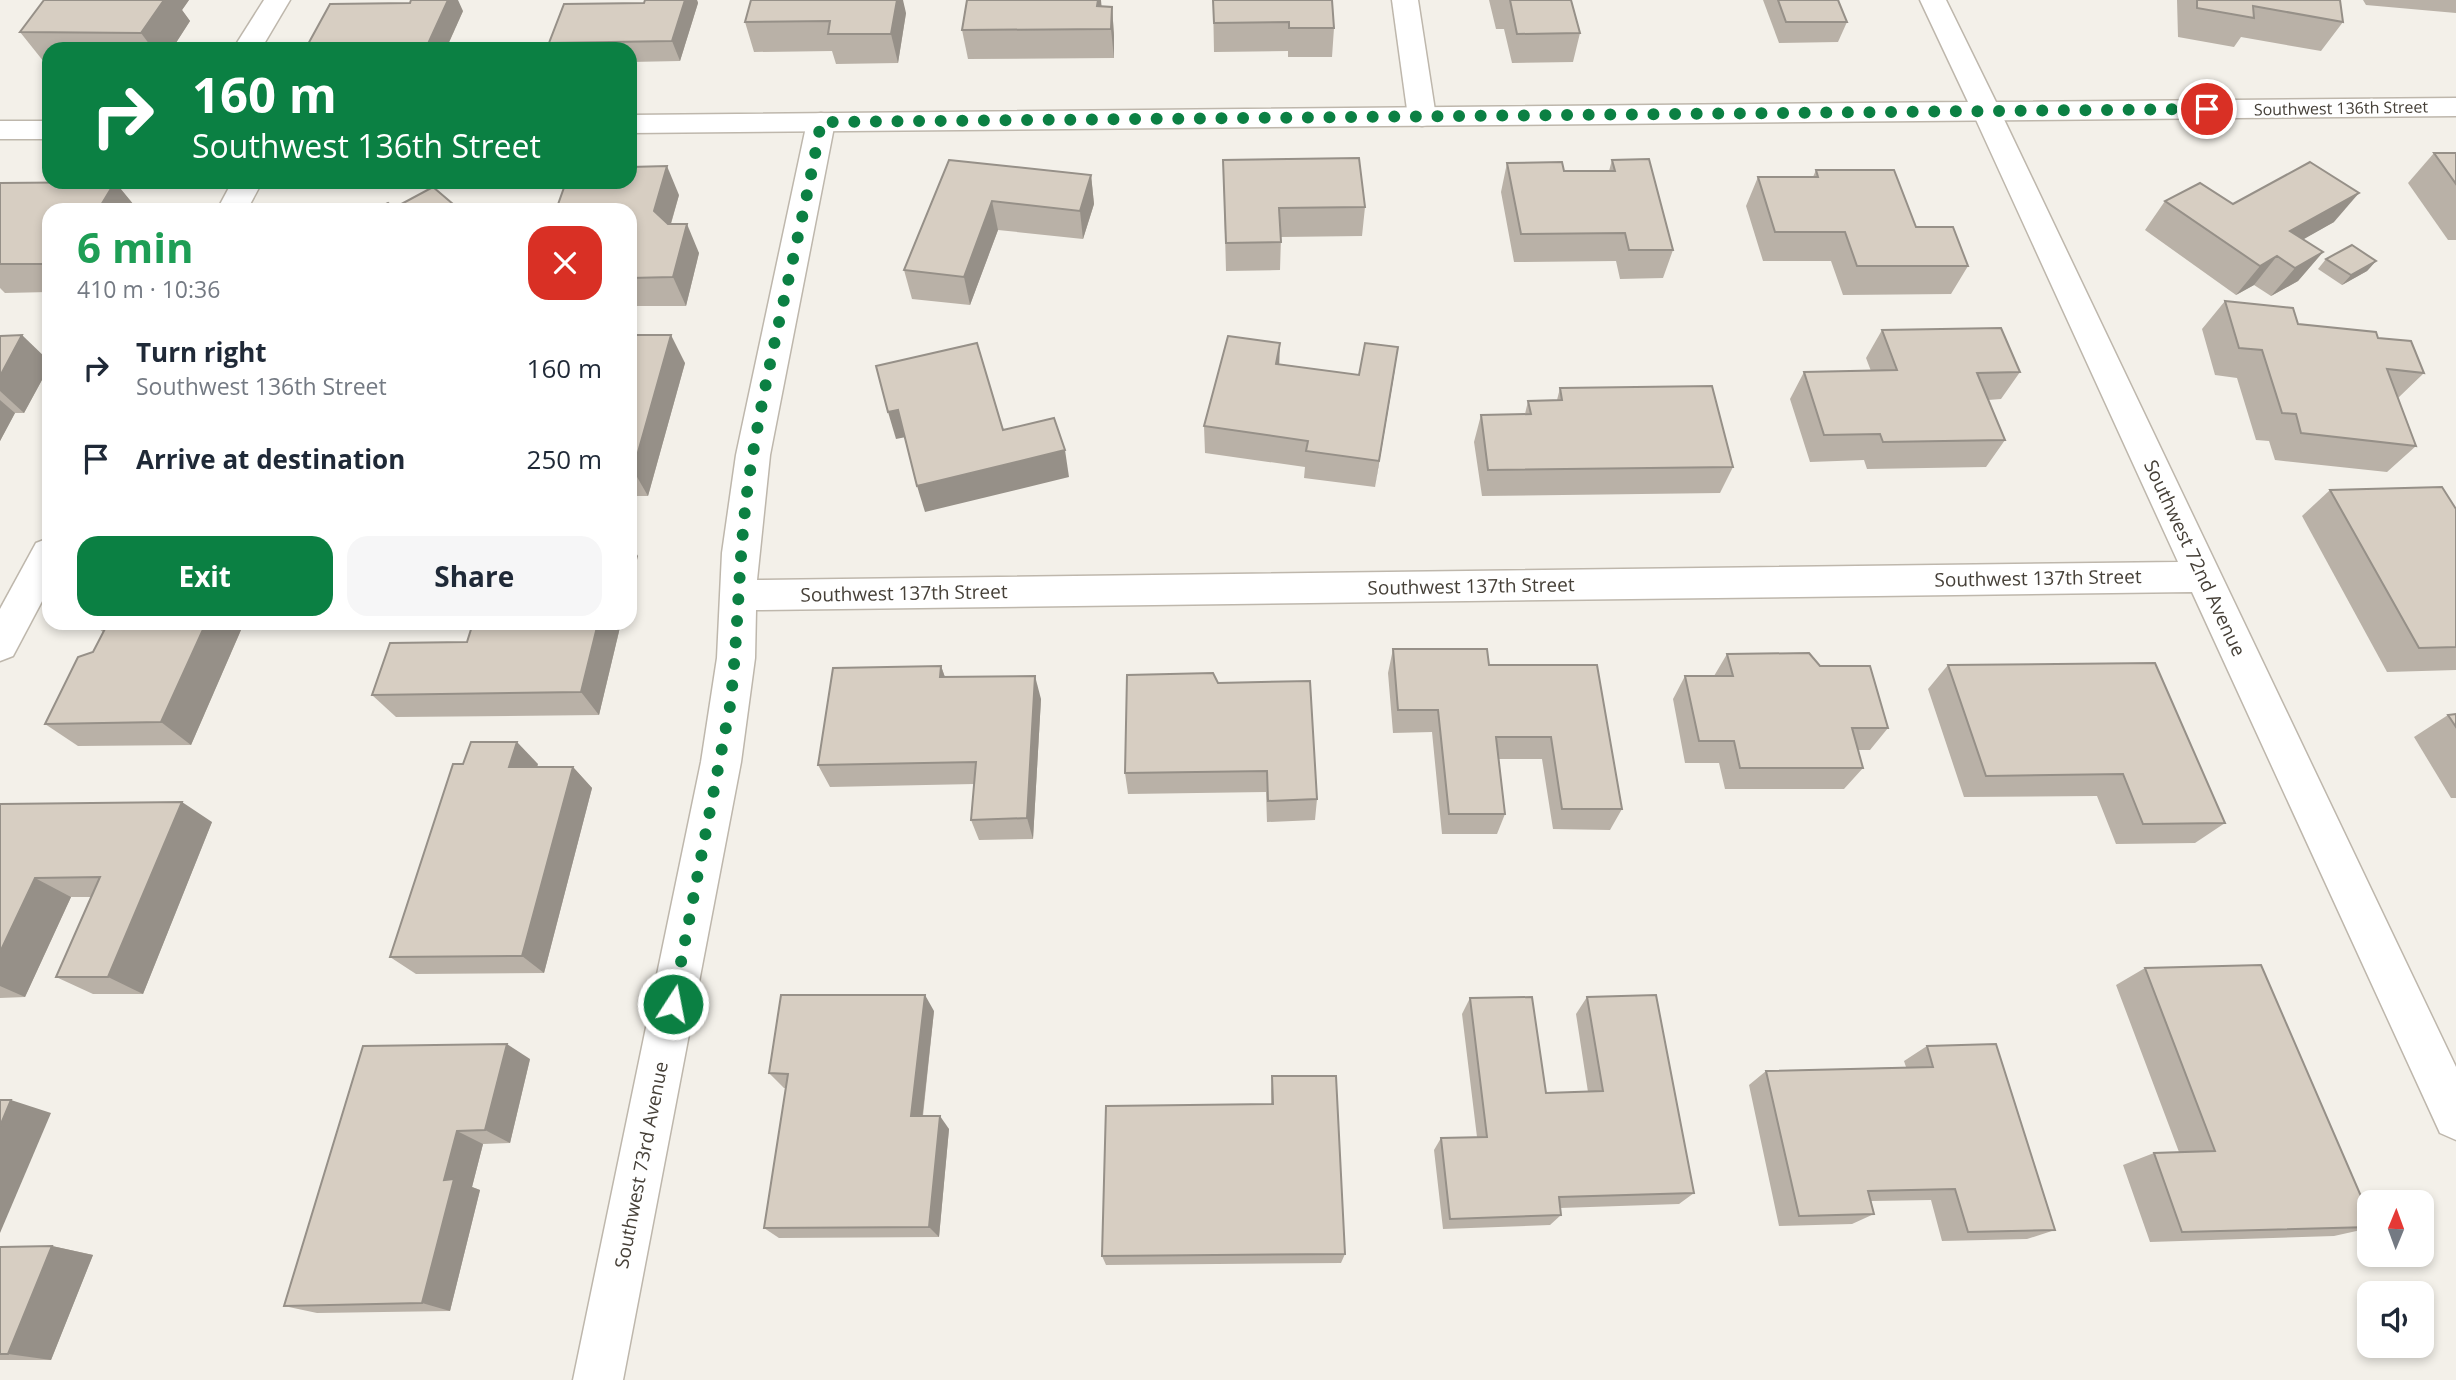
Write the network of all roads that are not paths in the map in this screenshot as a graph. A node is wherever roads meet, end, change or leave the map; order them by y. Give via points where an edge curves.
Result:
1 (276, 0) edge
2 (1405, 0) edge
3 (1933, 0) edge
4 (251, 42) edge
5 (2456, 107) edge
6 (1986, 111) junction
7 (1422, 117) junction
8 (821, 122) junction
9 (637, 124) edge
10 (0, 130) edge
11 (42, 130) edge
12 (42, 566) edge
13 (2204, 577) junction
14 (739, 594) junction
15 (0, 645) edge
16 (2456, 1117) edge
17 (598, 1380) edge

1 - 4 street
2 - 7 street
3 - 6 street, Southwest 72nd Avenue
5 - 6 street, Southwest 136th Street
6 - 7 street, Southwest 136th Street
6 - 13 street, Southwest 72nd Avenue
7 - 8 street, Southwest 136th Street
8 - 9 street, Southwest 136th Street
8 - 14 street, Southwest 73rd Avenue via 753,455
10 - 11 street
12 - 15 street
13 - 14 street, Southwest 137th Street
13 - 16 street, Southwest 72nd Avenue
14 - 17 street, Southwest 73rd Avenue via 736,659 721,762

